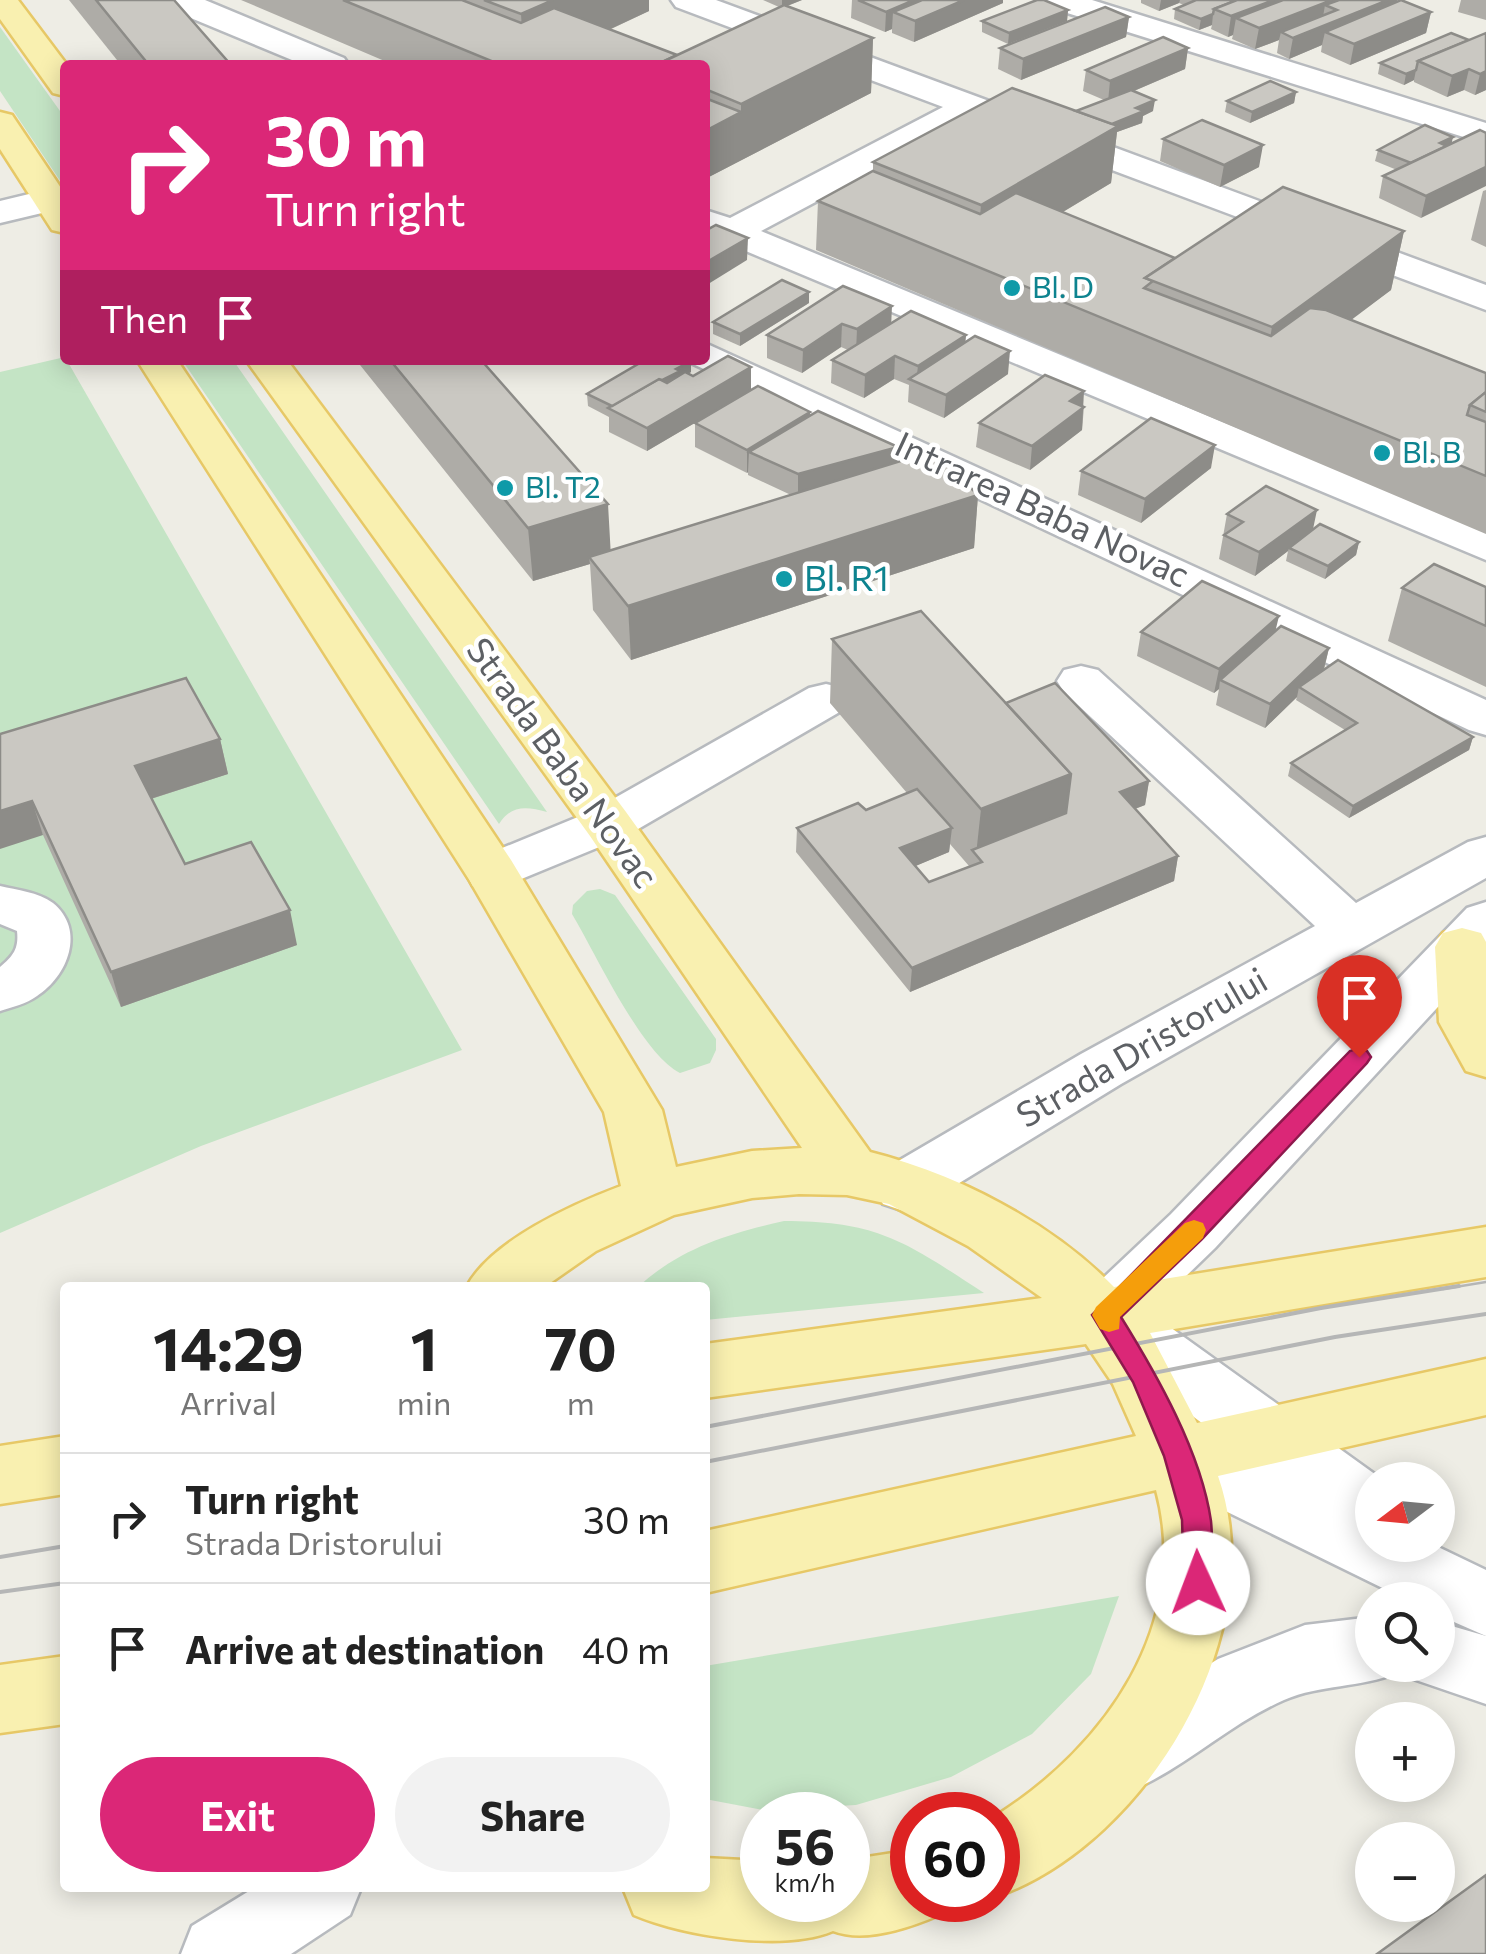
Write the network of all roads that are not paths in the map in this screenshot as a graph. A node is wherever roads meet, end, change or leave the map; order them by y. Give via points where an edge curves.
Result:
1 (2, 0) edge
2 (186, 0) edge
3 (1059, 0) edge
4 (680, 7) edge
5 (320, 60) edge
6 (60, 79) edge
7 (973, 104) junction
8 (0, 122) edge
9 (1486, 134) edge
10 (58, 211) edge
11 (0, 212) edge
12 (718, 226) edge
13 (1412, 290) dead end
14 (1486, 298) edge
15 (1486, 318) edge
16 (710, 357) edge
17 (159, 365) edge
18 (270, 365) edge
19 (1486, 547) edge
20 (1081, 681) dead end
21 (826, 699) dead end
22 (1486, 720) edge
23 (608, 824) junction
24 (1486, 854) edge
25 (492, 873) junction
26 (0, 905) edge
27 (1351, 929) junction
28 (1474, 934) edge
29 (0, 991) edge
30 (1486, 1056) edge
31 (877, 1179) junction
32 (653, 1196) junction
33 (1486, 1252) edge
34 (504, 1282) edge
35 (1105, 1315) junction
36 (710, 1370) edge
37 (1486, 1387) edge
38 (1272, 1437) junction
39 (1178, 1456) junction
40 (60, 1466) edge
41 (0, 1475) edge
42 (1355, 1498) edge
43 (710, 1561) edge
44 (1443, 1562) edge
45 (1486, 1593) edge
46 (1486, 1604) edge
47 (1355, 1652) edge
48 (1455, 1660) edge
49 (1486, 1670) edge
50 (60, 1691) edge
51 (0, 1699) edge
52 (1115, 1765) junction
53 (1020, 1845) edge
54 (317, 1892) edge
55 (681, 1892) edge
56 (740, 1899) edge
57 (220, 1954) edge

1 - 6 main road
2 - 5 street
3 - 9 street
4 - 7 street via 788,37
7 - 12 street
7 - 14 street
8 - 10 main road
10 - 11 street
12 - 19 street
13 - 15 street
16 - 22 street, Intrarea Baba Novac
17 - 25 main road
18 - 23 main road, Strada Baba Novac
20 - 27 street
21 - 23 street
23 - 25 street
23 - 31 main road, Strada Baba Novac
24 - 27 street, Strada Dristorului
25 - 32 main road via 633,1110
26 - 29 street via 28,912 43,926 47,947 36,969
27 - 31 street, Strada Dristorului via 1101,1069
28 - 30 main road via 1467,1022
28 - 35 street via 1193,1232
31 - 32 main road via 780,1172
31 - 35 main road via 976,1220 1031,1254
32 - 34 main road via 569,1234
33 - 35 main road
35 - 36 main road
35 - 38 street
35 - 39 main road via 1144,1376
37 - 38 main road
38 - 39 main road
38 - 42 street
39 - 43 main road
39 - 46 street
39 - 52 main road via 1196,1520 1198,1583 1170,1678
40 - 41 main road
44 - 45 street
47 - 52 street via 1294,1660 1220,1693
48 - 49 street
50 - 51 main road
52 - 53 main road via 1052,1825
54 - 57 street
55 - 56 main road

